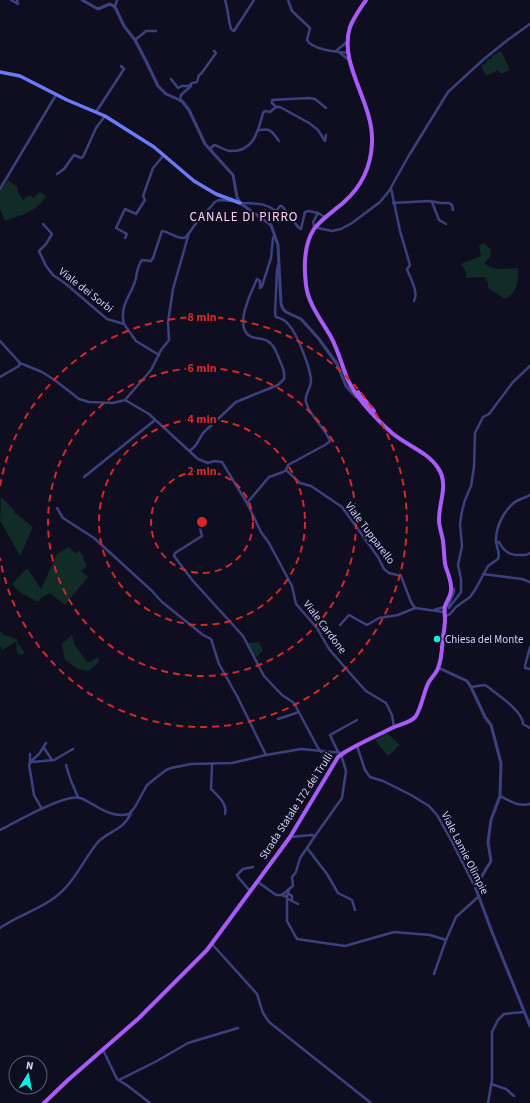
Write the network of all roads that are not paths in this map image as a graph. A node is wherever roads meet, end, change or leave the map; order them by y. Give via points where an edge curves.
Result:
1 (11, 0) edge
2 (17, 0) edge
3 (82, 0) edge
4 (117, 0) edge
5 (225, 0) edge
6 (254, 0) edge
7 (288, 0) edge
8 (366, 0) edge
9 (115, 6) junction
10 (530, 24) edge
11 (156, 31) dead end
12 (135, 40) junction
13 (348, 42) junction
14 (214, 51) dead end
15 (336, 51) junction
16 (348, 53) junction
17 (350, 61) junction
18 (121, 66) dead end
19 (0, 72) edge
20 (171, 79) dead end
21 (189, 86) junction
22 (57, 94) junction
23 (181, 101) junction
24 (276, 107) junction
25 (326, 108) dead end
26 (96, 112) junction
27 (105, 116) junction
28 (260, 130) junction
29 (326, 135) dead end
30 (279, 141) dead end
31 (210, 149) junction
32 (164, 155) junction
33 (57, 174) dead end
34 (391, 187) junction
35 (0, 190) edge
36 (232, 201) junction
37 (432, 202) junction
38 (240, 203) junction
39 (394, 203) junction
40 (453, 210) dead end
41 (318, 213) junction
42 (325, 217) junction
43 (43, 224) dead end
44 (446, 224) dead end
45 (314, 226) dead end
46 (318, 228) dead end
47 (189, 234) junction
48 (275, 235) junction
49 (125, 238) dead end
50 (279, 265) junction
51 (414, 301) dead end
52 (124, 324) junction
53 (0, 341) edge
54 (159, 355) junction
55 (20, 363) junction
56 (530, 366) edge
57 (0, 377) edge
58 (350, 386) junction
59 (125, 400) junction
60 (156, 420) junction
61 (395, 436) junction
62 (190, 452) junction
63 (286, 470) junction
64 (84, 477) dead end
65 (530, 496) edge
66 (247, 503) junction
67 (57, 508) dead end
68 (206, 524) dead end
69 (496, 543) junction
70 (530, 553) edge
71 (483, 574) junction
72 (530, 582) edge
73 (452, 588) junction
74 (415, 608) junction
75 (445, 610) junction
76 (445, 617) junction
77 (340, 625) dead end
78 (530, 647) edge
79 (439, 668) junction
80 (530, 669) edge
81 (471, 687) junction
82 (299, 712) junction
83 (278, 719) dead end
84 (358, 720) dead end
85 (394, 727) junction
86 (530, 728) edge
87 (46, 743) dead end
88 (356, 746) junction
89 (44, 748) junction
90 (73, 749) dead end
91 (321, 752) junction
92 (341, 753) junction
93 (30, 754) dead end
94 (266, 755) junction
95 (52, 760) junction
96 (30, 762) junction
97 (212, 764) junction
98 (66, 765) dead end
99 (500, 796) junction
100 (78, 797) junction
101 (530, 804) edge
102 (42, 809) junction
103 (131, 813) junction
104 (225, 814) dead end
105 (0, 830) edge
106 (315, 836) junction
107 (290, 837) junction
108 (307, 848) junction
109 (253, 867) dead end
110 (258, 882) junction
111 (290, 889) junction
112 (476, 889) junction
113 (250, 892) junction
114 (282, 894) junction
115 (288, 897) junction
116 (478, 897) junction
117 (292, 901) junction
118 (298, 904) dead end
119 (355, 910) dead end
120 (0, 928) edge
121 (446, 940) junction
122 (212, 944) junction
123 (434, 974) dead end
124 (524, 1012) junction
125 (530, 1026) edge
126 (238, 1028) dead end
127 (103, 1049) junction
128 (119, 1080) junction
129 (491, 1084) junction
130 (514, 1096) dead end
131 (44, 1103) edge
132 (150, 1103) edge
133 (371, 1103) edge
134 (488, 1103) edge

1 - 2 street via 18,4
3 - 9 street via 98,9 110,4
4 - 9 street
5 - 6 street via 228,21 234,31
7 - 15 street via 292,11 310,28 308,44 327,51
8 - 13 main road via 353,20
9 - 12 street via 124,26
10 - 34 street via 448,92
11 - 12 street via 146,31
12 - 23 street via 158,86 166,94
13 - 15 street
13 - 16 main road
14 - 21 street via 216,53 199,75 197,82
15 - 16 street
15 - 17 street
16 - 17 main road
17 - 42 main road via 370,121 371,154 359,184 344,202
18 - 26 street via 124,69
19 - 22 main road via 20,76
20 - 21 street via 178,88
21 - 23 street via 181,95
22 - 26 main road
22 - 35 street
23 - 31 street via 190,110 202,139
24 - 25 street via 272,100 309,98 315,99
24 - 28 street via 270,112 263,113
24 - 29 street via 309,123 318,130 325,141
26 - 27 main road
27 - 32 main road
27 - 33 street via 96,128 83,157 74,155
28 - 30 street via 272,131
28 - 31 street via 255,139 241,150 226,150 214,145
31 - 38 street via 234,175 236,198
32 - 36 main road via 194,181
32 - 49 street via 153,168 143,196 145,200 136,214 126,209 116,228 127,234
34 - 39 street
34 - 46 street via 385,198 348,226 335,230
36 - 38 main road
36 - 47 street via 215,202
37 - 39 street
37 - 40 street via 449,202
37 - 44 street via 439,220
38 - 41 street via 253,202 269,206 276,211 282,206 301,229 305,212
38 - 48 street via 271,225
39 - 51 street via 410,266 407,269 415,291
41 - 42 street
41 - 45 street via 313,222
42 - 58 main road via 315,227 309,242 306,286 310,301 336,346
43 - 52 street, Viale dei Sorbi via 52,234 39,251 46,266 107,319
47 - 52 street via 182,238 162,231 151,261 142,260 136,270 136,278 126,298 122,316
47 - 54 street via 173,289 168,322 169,340
48 - 50 street
48 - 62 street via 262,286 260,288 260,281 257,279 247,301 242,324 246,334 267,340 273,345 284,369 284,379 278,385 236,402 203,433
50 - 58 street via 283,309 301,319 319,339 337,364 344,384
50 - 63 street via 275,314 288,323 294,332 311,379 305,400 330,439 329,442 288,465
52 - 54 street via 136,341
53 - 55 street
54 - 59 street via 151,370
55 - 57 street
55 - 59 street via 46,375 79,399 113,404
56 - 73 street via 513,382 489,414 483,417 475,433 471,486 460,524 462,546 458,565 461,592 449,608 454,592
58 - 61 main road
58 - 61 main road via 353,385
59 - 60 street
60 - 62 street
60 - 64 street
61 - 73 main road via 432,460 444,481 439,520 445,563
62 - 66 street, Viale Cardone via 198,460 208,463 222,462
63 - 66 street via 270,477
63 - 74 street, Viale Tupparello via 300,483 311,486 342,507 384,569 401,576
65 - 69 street via 510,507 498,526
66 - 85 street, Viale Cardone via 292,586 296,604 356,680 366,691 386,703
67 - 94 street via 63,518 94,538 162,602 211,639 219,664
68 - 82 street via 200,528 202,536 174,556 243,636 264,676 282,695 294,703
69 - 70 street via 498,541 511,555
69 - 71 street via 498,559 488,566
71 - 72 street
71 - 76 street via 470,597
73 - 75 main road, Strada Statale 172 dei Trulli
74 - 75 street
74 - 77 street via 398,615 380,618 367,625 349,615
75 - 76 main road, Strada Statale 172 dei Trulli
76 - 79 main road, Strada Statale 172 dei Trulli
78 - 80 street via 525,666
79 - 81 street via 462,678
79 - 85 main road, Strada Statale 172 dei Trulli via 427,685 416,715 410,721
81 - 86 street via 488,687 507,702 522,717 523,724
81 - 99 street via 491,725 498,750 501,763
82 - 83 street
82 - 91 street
84 - 92 street via 330,735
85 - 88 main road, Strada Statale 172 dei Trulli
87 - 89 street
88 - 92 main road, Strada Statale 172 dei Trulli
88 - 112 street, Viale Lamie Olimpie via 370,777 382,780 430,806
89 - 95 street
89 - 96 street
90 - 95 street
91 - 92 street
91 - 94 street via 301,750
92 - 106 street via 346,771 342,798
92 - 107 main road, Strada Statale 172 dei Trulli
93 - 96 street
94 - 97 street via 232,763
95 - 96 street
96 - 102 street via 28,766 31,784
97 - 103 street via 180,765 166,770 144,787
97 - 104 street via 210,789 224,805
98 - 100 street
99 - 101 street via 517,804
99 - 112 street via 491,820 488,842 491,861
100 - 102 street via 68,798
100 - 103 street via 110,814
102 - 105 street
103 - 120 street via 118,830 98,842 73,879 55,897
106 - 107 street
106 - 108 street
107 - 110 main road, Strada Statale 172 dei Trulli
108 - 111 street via 292,877 293,886
108 - 119 street via 338,892 352,900
109 - 113 street via 243,869 237,874
110 - 113 main road, Strada Statale 172 dei Trulli
110 - 114 street via 276,895
111 - 114 street
111 - 115 street
112 - 116 street, Viale Lamie Olimpie
113 - 122 main road, Strada Statale 172 dei Trulli
114 - 115 street
115 - 117 street
115 - 117 street via 292,896
115 - 121 street via 287,921 297,939 345,946 394,932 430,935
116 - 121 street via 456,917
116 - 124 street, Viale Lamie Olimpie
117 - 118 street
121 - 123 street
122 - 127 main road, Strada Statale 172 dei Trulli via 166,992
122 - 133 street via 257,994 263,1014 270,1022
124 - 125 street, Viale Lamie Olimpie
124 - 129 street via 504,1014 492,1032
126 - 128 street via 188,1043
127 - 128 street via 116,1079
127 - 131 main road, Strada Statale 172 dei Trulli
128 - 132 street
129 - 130 street via 506,1088
129 - 134 street

